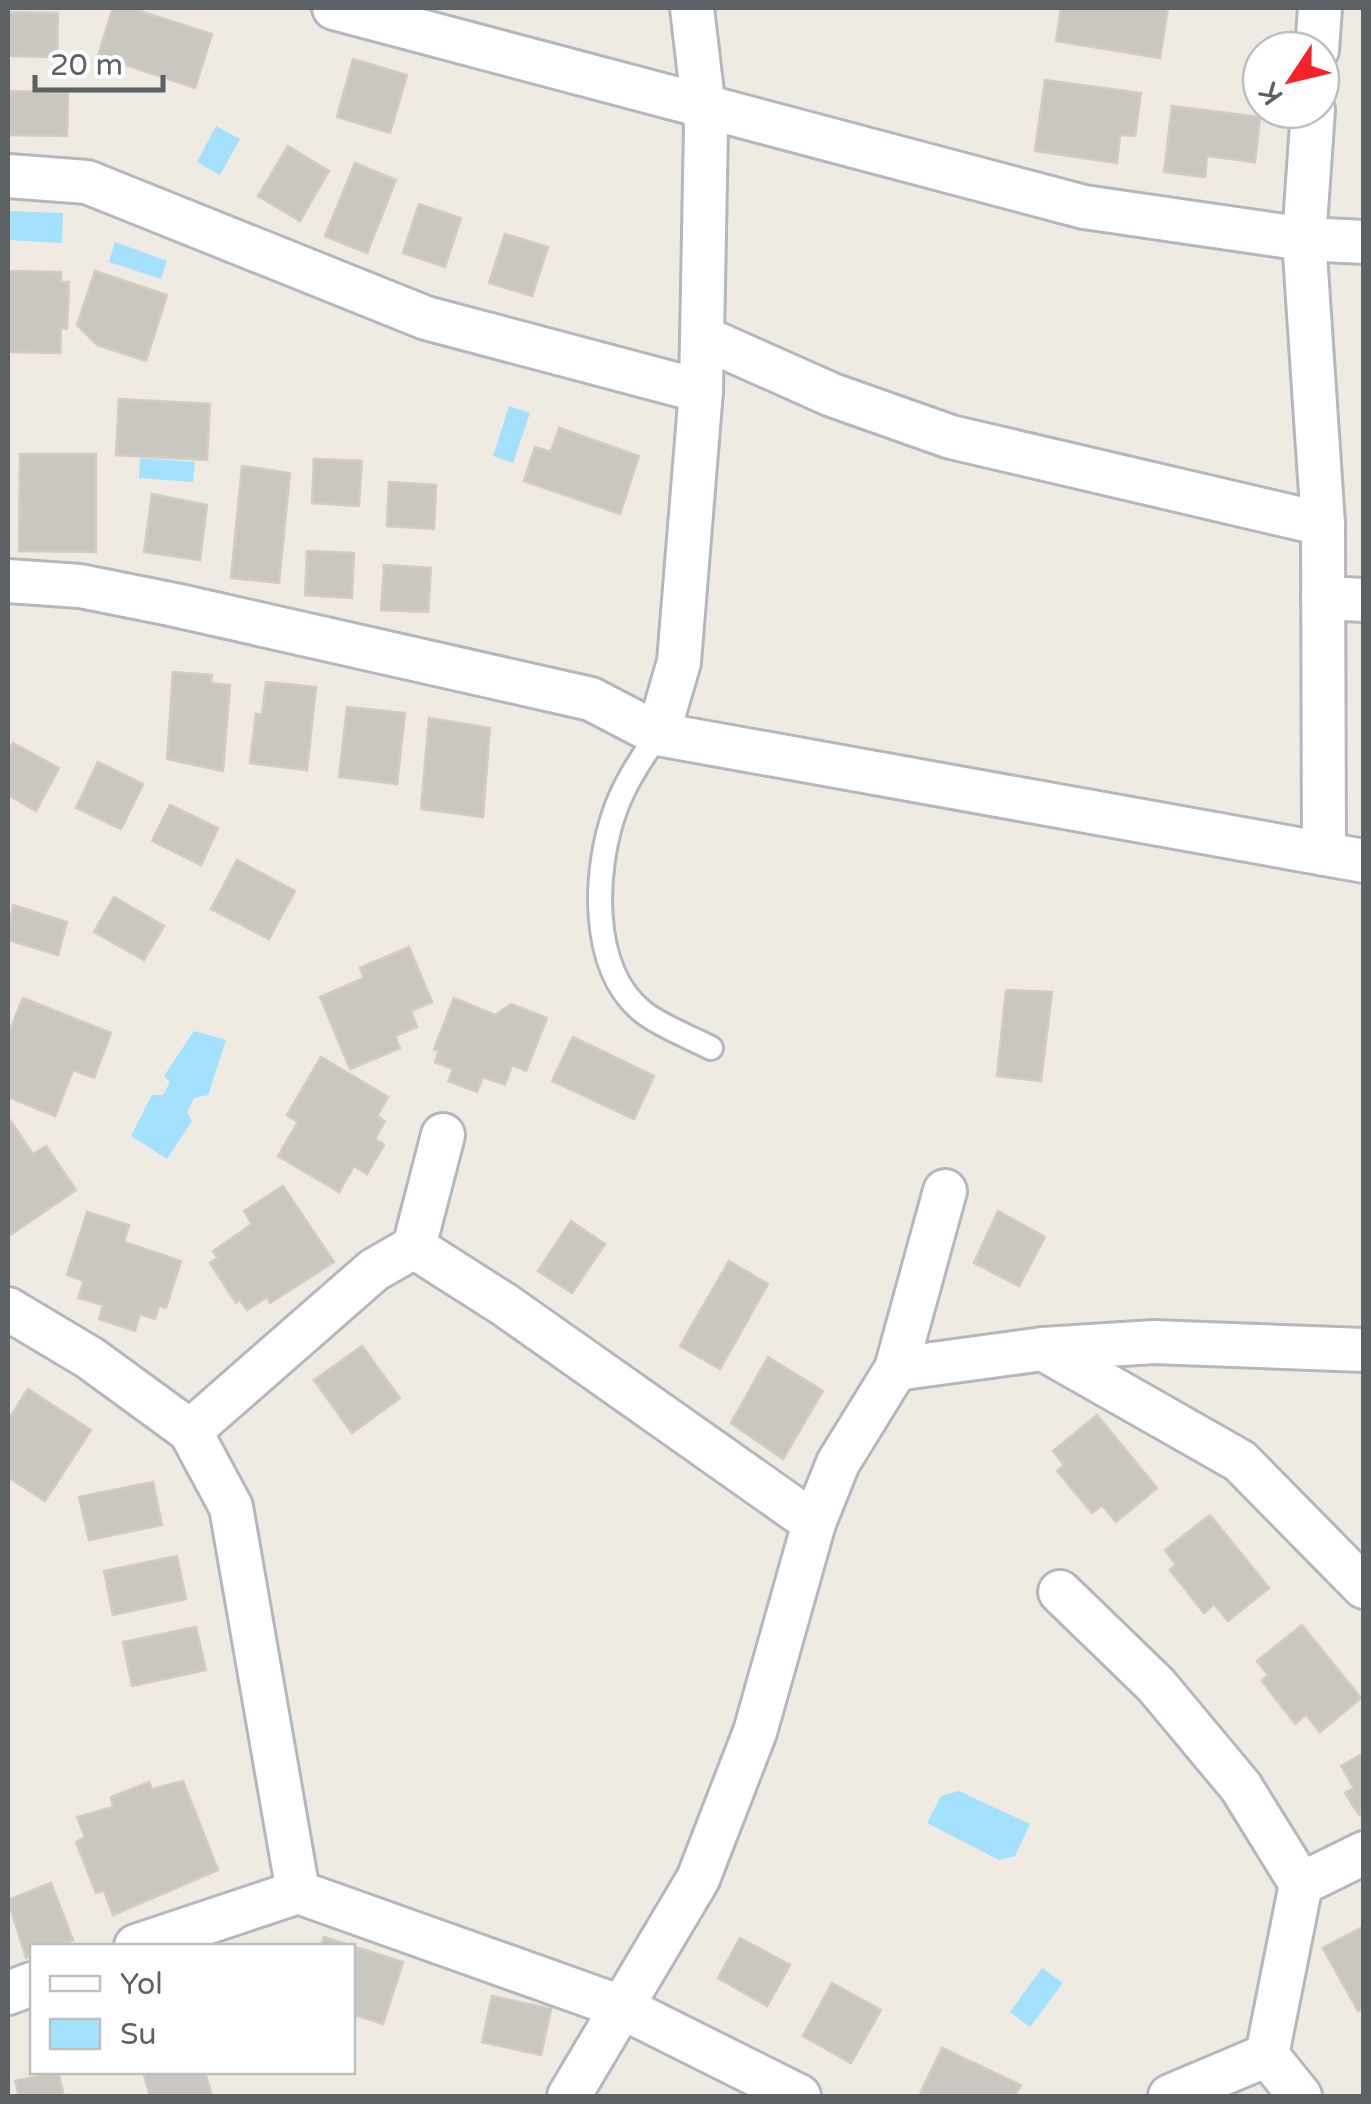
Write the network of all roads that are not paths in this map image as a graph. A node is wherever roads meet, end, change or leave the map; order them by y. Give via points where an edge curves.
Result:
1 (334, 8) edge
2 (692, 8) edge
3 (704, 109) junction
4 (1312, 130) edge
5 (8, 176) edge
6 (1304, 238) junction
7 (1364, 242) edge
8 (702, 337) junction
9 (701, 391) junction
10 (1323, 524) junction
11 (8, 582) edge
12 (1343, 599) edge
13 (658, 734) junction
14 (1344, 858) edge
15 (712, 1048) dead end
16 (443, 1135) dead end
17 (945, 1191) dead end
18 (414, 1247) junction
19 (8, 1310) edge
20 (1043, 1348) junction
21 (1364, 1350) edge
22 (896, 1369) junction
23 (190, 1431) junction
24 (814, 1523) junction
25 (1364, 1587) edge
26 (1060, 1592) dead end
27 (1364, 1853) edge
28 (1301, 1884) junction
29 (298, 1892) junction
30 (142, 1944) edge
31 (621, 2007) junction
32 (1266, 2055) junction
33 (569, 2096) edge
34 (799, 2096) edge
35 (1170, 2096) edge
36 (1300, 2096) edge

1 - 3 street
2 - 3 street
3 - 6 street via 1084,206
3 - 8 street
4 - 6 street
5 - 9 street via 87,182 426,318
6 - 7 street
6 - 10 street
8 - 9 street
8 - 10 street via 832,395 951,437
9 - 13 street via 679,662
10 - 12 street
11 - 13 street via 80,586 175,605 592,699
12 - 14 street
13 - 14 street
13 - 15 lane via 630,778 605,851 606,947 612,970 644,1013
16 - 18 street
17 - 22 street
18 - 23 street via 374,1270
18 - 24 street
19 - 23 street via 90,1358
20 - 21 street via 1154,1342
20 - 22 street
20 - 25 street via 1240,1462
22 - 24 street via 838,1463
23 - 29 street via 230,1508
24 - 31 street via 755,1732 698,1879
26 - 28 street via 1156,1686 1242,1786
27 - 28 street
28 - 32 street
29 - 30 street
29 - 31 street
31 - 33 street
31 - 34 street
32 - 35 street
32 - 36 street

